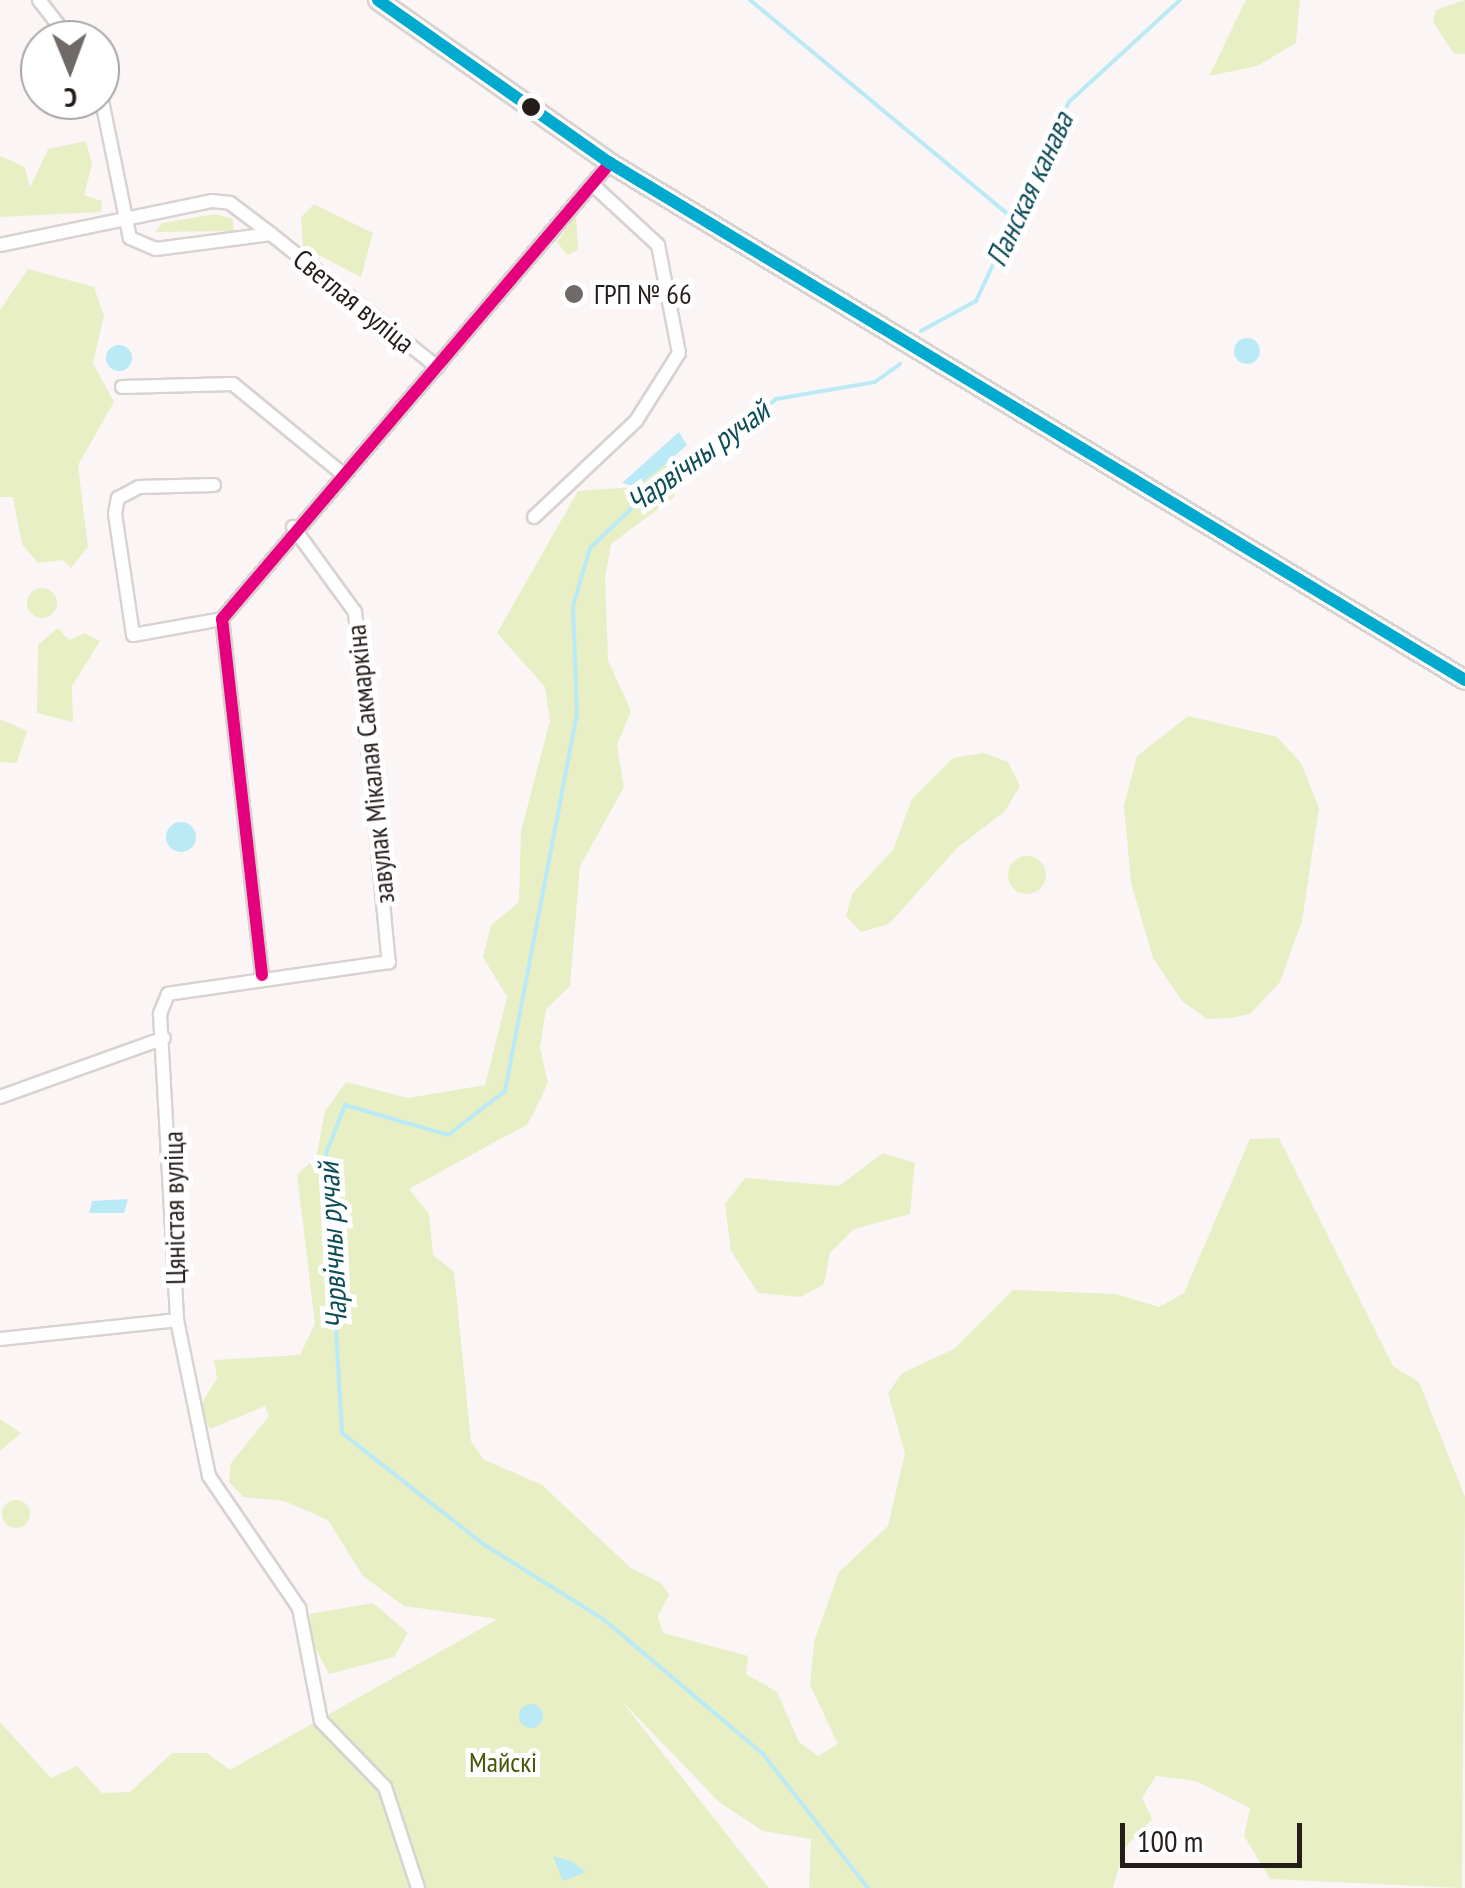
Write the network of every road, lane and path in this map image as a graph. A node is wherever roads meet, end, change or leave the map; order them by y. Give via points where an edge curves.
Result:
1 (378, 0) edge
2 (105, 120) edge
3 (610, 162) junction
4 (592, 184) junction
5 (121, 213) junction
6 (271, 234) junction
7 (0, 245) edge
8 (437, 367) junction
9 (122, 387) dead end
10 (340, 472) junction
11 (214, 486) dead end
12 (534, 516) dead end
13 (293, 527) junction
14 (222, 619) junction
15 (1465, 680) edge
16 (262, 974) junction
17 (164, 1038) junction
18 (0, 1096) edge
19 (176, 1320) junction
20 (0, 1339) edge
21 (418, 1888) edge

1 - 3 main road
2 - 5 street
3 - 4 street
3 - 15 main road
4 - 8 street
4 - 12 street via 658,245 679,353 636,420
5 - 6 street, Светлая вуліца via 230,203
5 - 6 street, Светлая вуліца via 130,238 156,249
5 - 7 street, Светлая вуліца via 100,226
6 - 8 street, Светлая вуліца
8 - 10 street
9 - 10 street via 233,384
10 - 13 street
11 - 14 street via 138,487 118,498 133,635
13 - 14 street
13 - 16 street, завулак Мікалая Сакмаркіна via 355,612 389,962
14 - 16 street
16 - 17 street, Цяністая вуліца via 168,994
17 - 18 street
17 - 19 street, Цяністая вуліца
19 - 20 street, Цяністая вуліца
19 - 21 street via 210,1476 300,1608 321,1721 396,1808

